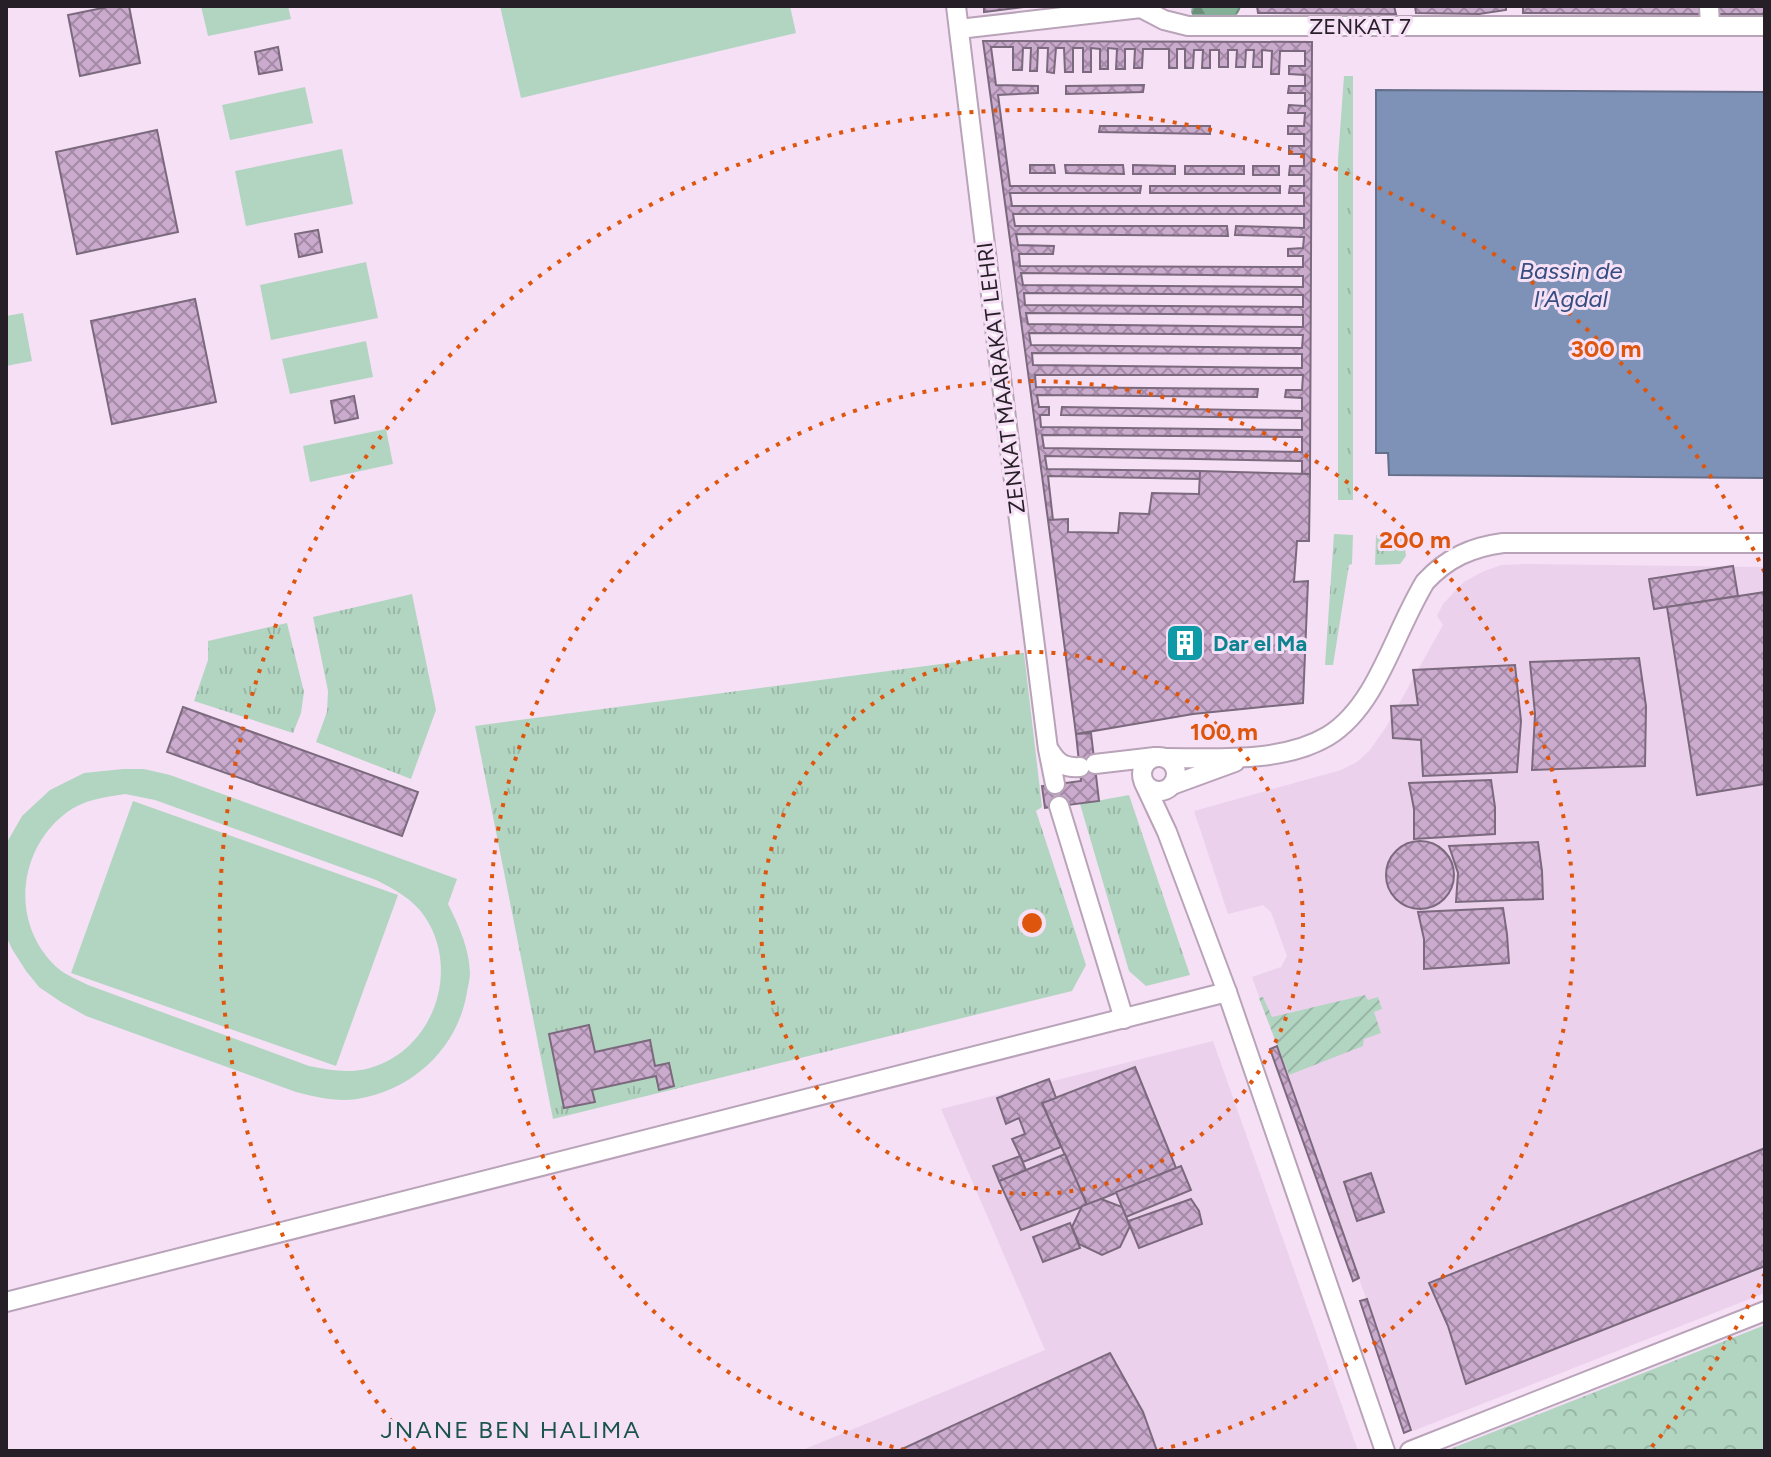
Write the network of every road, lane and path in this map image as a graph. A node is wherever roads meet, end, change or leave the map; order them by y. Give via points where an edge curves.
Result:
1 (956, 6) edge
2 (1244, 6) edge
3 (1404, 6) edge
4 (1709, 6) edge
5 (1144, 7) edge
6 (1104, 9) edge
7 (1514, 16) edge
8 (1247, 26) junction
9 (1407, 26) junction
10 (1710, 26) junction
11 (1765, 26) edge
12 (959, 29) junction
13 (1765, 543) edge
14 (1048, 749) junction
15 (1249, 757) junction
16 (1160, 758) junction
17 (1144, 783) junction
18 (1055, 784) dead end
19 (1170, 786) junction
20 (1059, 806) dead end
21 (1167, 832) junction
22 (1227, 992) junction
23 (1124, 1019) junction
24 (6, 1302) edge
25 (1765, 1311) edge
26 (1385, 1451) edge
27 (1410, 1451) edge

1 - 12 street, ZENKAT MAARAKAT LEHRI
2 - 8 street
3 - 9 street
4 - 10 street
5 - 6 street, ZENKAT 7
5 - 8 street, ZENKAT 7 via 1164,20 1188,26
6 - 12 street, ZENKAT 7
7 - 9 street, ZENKAT 7
7 - 10 street, ZENKAT 7
8 - 9 street, ZENKAT 7
10 - 11 street, ZENKAT 7
12 - 14 street, ZENKAT MAARAKAT LEHRI
13 - 15 street via 1503,543 1469,550 1425,582 1371,689 1345,723 1315,743
14 - 16 street via 1057,762 1069,767
14 - 18 street, ZENKAT MAARAKAT LEHRI
15 - 16 street
15 - 19 street
16 - 17 street via 1143,767
16 - 19 street via 1175,770
17 - 19 street via 1158,791
17 - 21 street
19 - 21 street
20 - 23 street
21 - 22 street
22 - 23 street
22 - 26 street
23 - 24 street
25 - 27 street

